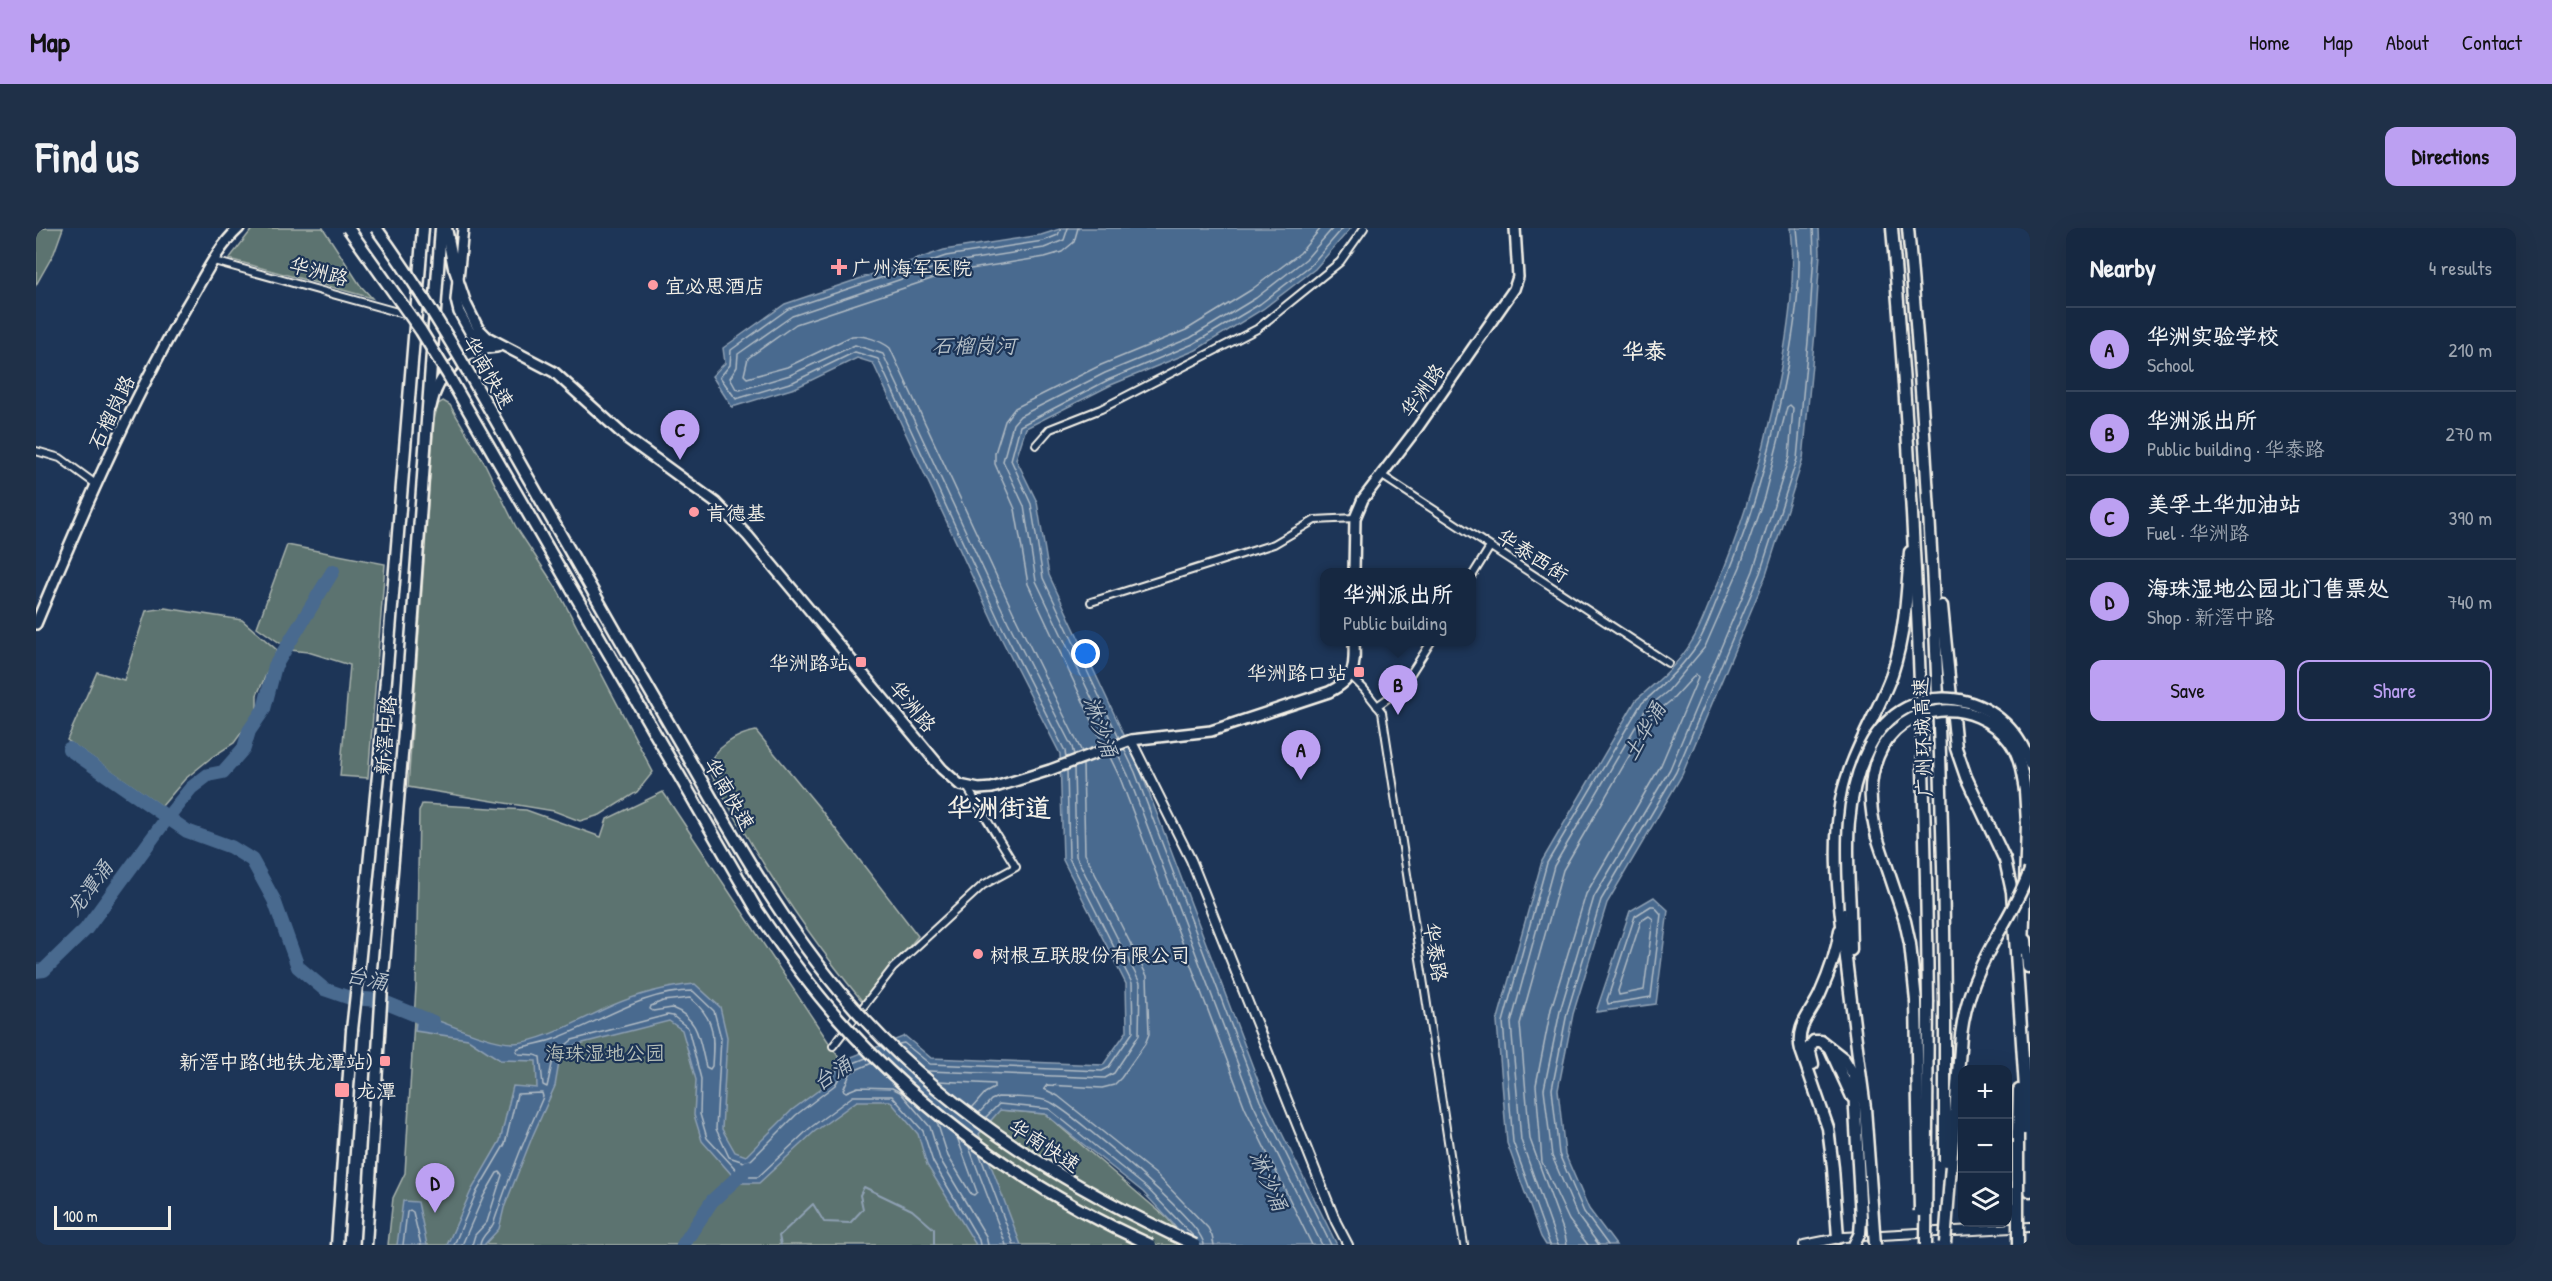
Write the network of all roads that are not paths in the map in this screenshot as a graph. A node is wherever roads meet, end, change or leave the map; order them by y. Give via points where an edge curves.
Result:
1 (239, 228) edge
2 (348, 228) edge
3 (376, 228) edge
4 (421, 228) edge
5 (441, 228) edge
6 (446, 228) edge
7 (463, 228) edge
8 (1364, 228) edge
9 (1515, 228) edge
10 (1892, 228) edge
11 (1908, 228) edge
12 (214, 261) junction
13 (454, 268) joint
14 (458, 283) junction
15 (415, 317) junction
16 (511, 350) junction
17 (1925, 426) junction
18 (427, 429) junction
19 (1908, 434) junction
20 (1036, 445) dead end
21 (36, 451) edge
22 (1381, 475) junction
23 (97, 485) junction
24 (1355, 518) junction
25 (1490, 547) junction
26 (1354, 568) edge
27 (1476, 570) edge
28 (1091, 602) dead end
29 (36, 624) edge
30 (1354, 646) edge
31 (1428, 646) edge
32 (1668, 663) dead end
33 (1351, 676) junction
34 (1377, 706) junction
35 (1131, 740) junction
36 (2030, 764) edge
37 (967, 787) junction
38 (2027, 823) junction
39 (2030, 870) edge
40 (2012, 892) junction
41 (1845, 910) junction
42 (1844, 940) junction
43 (2023, 942) junction
44 (2029, 969) edge
45 (1819, 996) junction
46 (2021, 1014) junction
47 (1854, 1020) junction
48 (1821, 1041) junction
49 (833, 1046) dead end
50 (1854, 1074) junction
51 (2030, 1074) edge
52 (2030, 1086) edge
53 (1860, 1109) junction
54 (2023, 1134) junction
55 (2030, 1191) edge
56 (2030, 1227) edge
57 (1841, 1237) junction
58 (1945, 1244) edge
59 (337, 1245) edge
60 (366, 1245) edge
61 (1151, 1245) edge
62 (1195, 1245) edge
63 (1348, 1245) edge
64 (1464, 1245) edge
65 (1804, 1245) edge
66 (1854, 1245) edge
67 (1875, 1245) edge
68 (1920, 1245) edge
69 (1926, 1245) edge
70 (2018, 1245) edge

1 - 12 main road, 石榴岗路
2 - 61 highway, 华南快速, bridge via 422,331 751,901 815,991 870,1052 973,1141 1051,1193
3 - 62 highway, 华南快速, bridge via 447,334 737,843 808,952 867,1022 975,1119 1072,1184
4 - 15 highway, 新滘中路
5 - 18 highway, 新滘中路
6 - 13 highway
7 - 14 main road
8 - 20 street via 1340,262 1257,329 1101,409 1050,429
9 - 22 main road, 华洲路 via 1518,277 1510,297
10 - 19 highway, 广州环城高速
11 - 17 highway, 广州环城高速
12 - 15 street, 华洲路
12 - 23 main road, 石榴岗路 via 140,391
13 - 14 main road, 华洲路
14 - 16 main road, 华洲路 via 478,328
15 - 59 highway, 新滘中路, bridge via 380,753 352,1030
16 - 18 main road via 483,349 451,366 432,401
16 - 37 main road, 华洲路 via 554,372 628,439 716,503 942,769
17 - 40 highway via 1955,741 1966,777 2005,860
17 - 58 highway, 广州环城高速, bridge via 1943,812
18 - 60 highway, 新滘中路 via 378,1032
19 - 41 highway via 1910,553 1901,641 1885,692 1855,754 1842,800 1837,839
19 - 69 highway, 广州环城高速, bridge via 1922,710 1928,1001
21 - 23 street via 60,458
22 - 24 main road, 华洲路
22 - 25 street, 华泰西街
23 - 29 main road, 石榴岗路
24 - 26 main road, 华洲路
24 - 28 street via 1315,520 1274,544
25 - 27 street
25 - 32 street, 华泰西街
30 - 33 main road
31 - 34 street via 1401,689
33 - 34 street, 华泰路
33 - 35 main road via 1329,692 1211,731
34 - 64 street, 华泰路 via 1382,712
35 - 37 main road via 992,788
35 - 63 street via 1191,860
36 - 41 highway, bridge via 2006,722 1978,704 1935,699 1894,716 1870,745 1852,796
37 - 49 street via 1016,867 983,885 894,968
38 - 43 highway
38 - 44 highway
38 - 68 highway, bridge via 2025,790 2015,751 1996,728 1967,712 1942,709 1909,719 1894,730 1877,757 1870,797 1877,837 1905,921 1916,1001
39 - 58 highway, bridge via 1979,969 1965,1010
40 - 43 highway
40 - 46 highway
41 - 42 highway
41 - 45 highway
41 - 47 highway
42 - 45 highway
42 - 47 highway
43 - 44 highway
43 - 46 highway
45 - 57 highway via 1802,1025 1800,1044 1827,1128
46 - 54 highway
47 - 50 highway
47 - 53 highway
48 - 50 highway via 1844,1059
48 - 53 highway via 1833,1053
48 - 57 highway via 1811,1044 1809,1053 1831,1117 1837,1150
50 - 53 highway
51 - 54 highway
52 - 54 highway
53 - 66 highway, bridge via 1862,1219
53 - 67 highway, bridge
54 - 55 highway
54 - 70 highway, bridge
56 - 57 street
57 - 65 street

